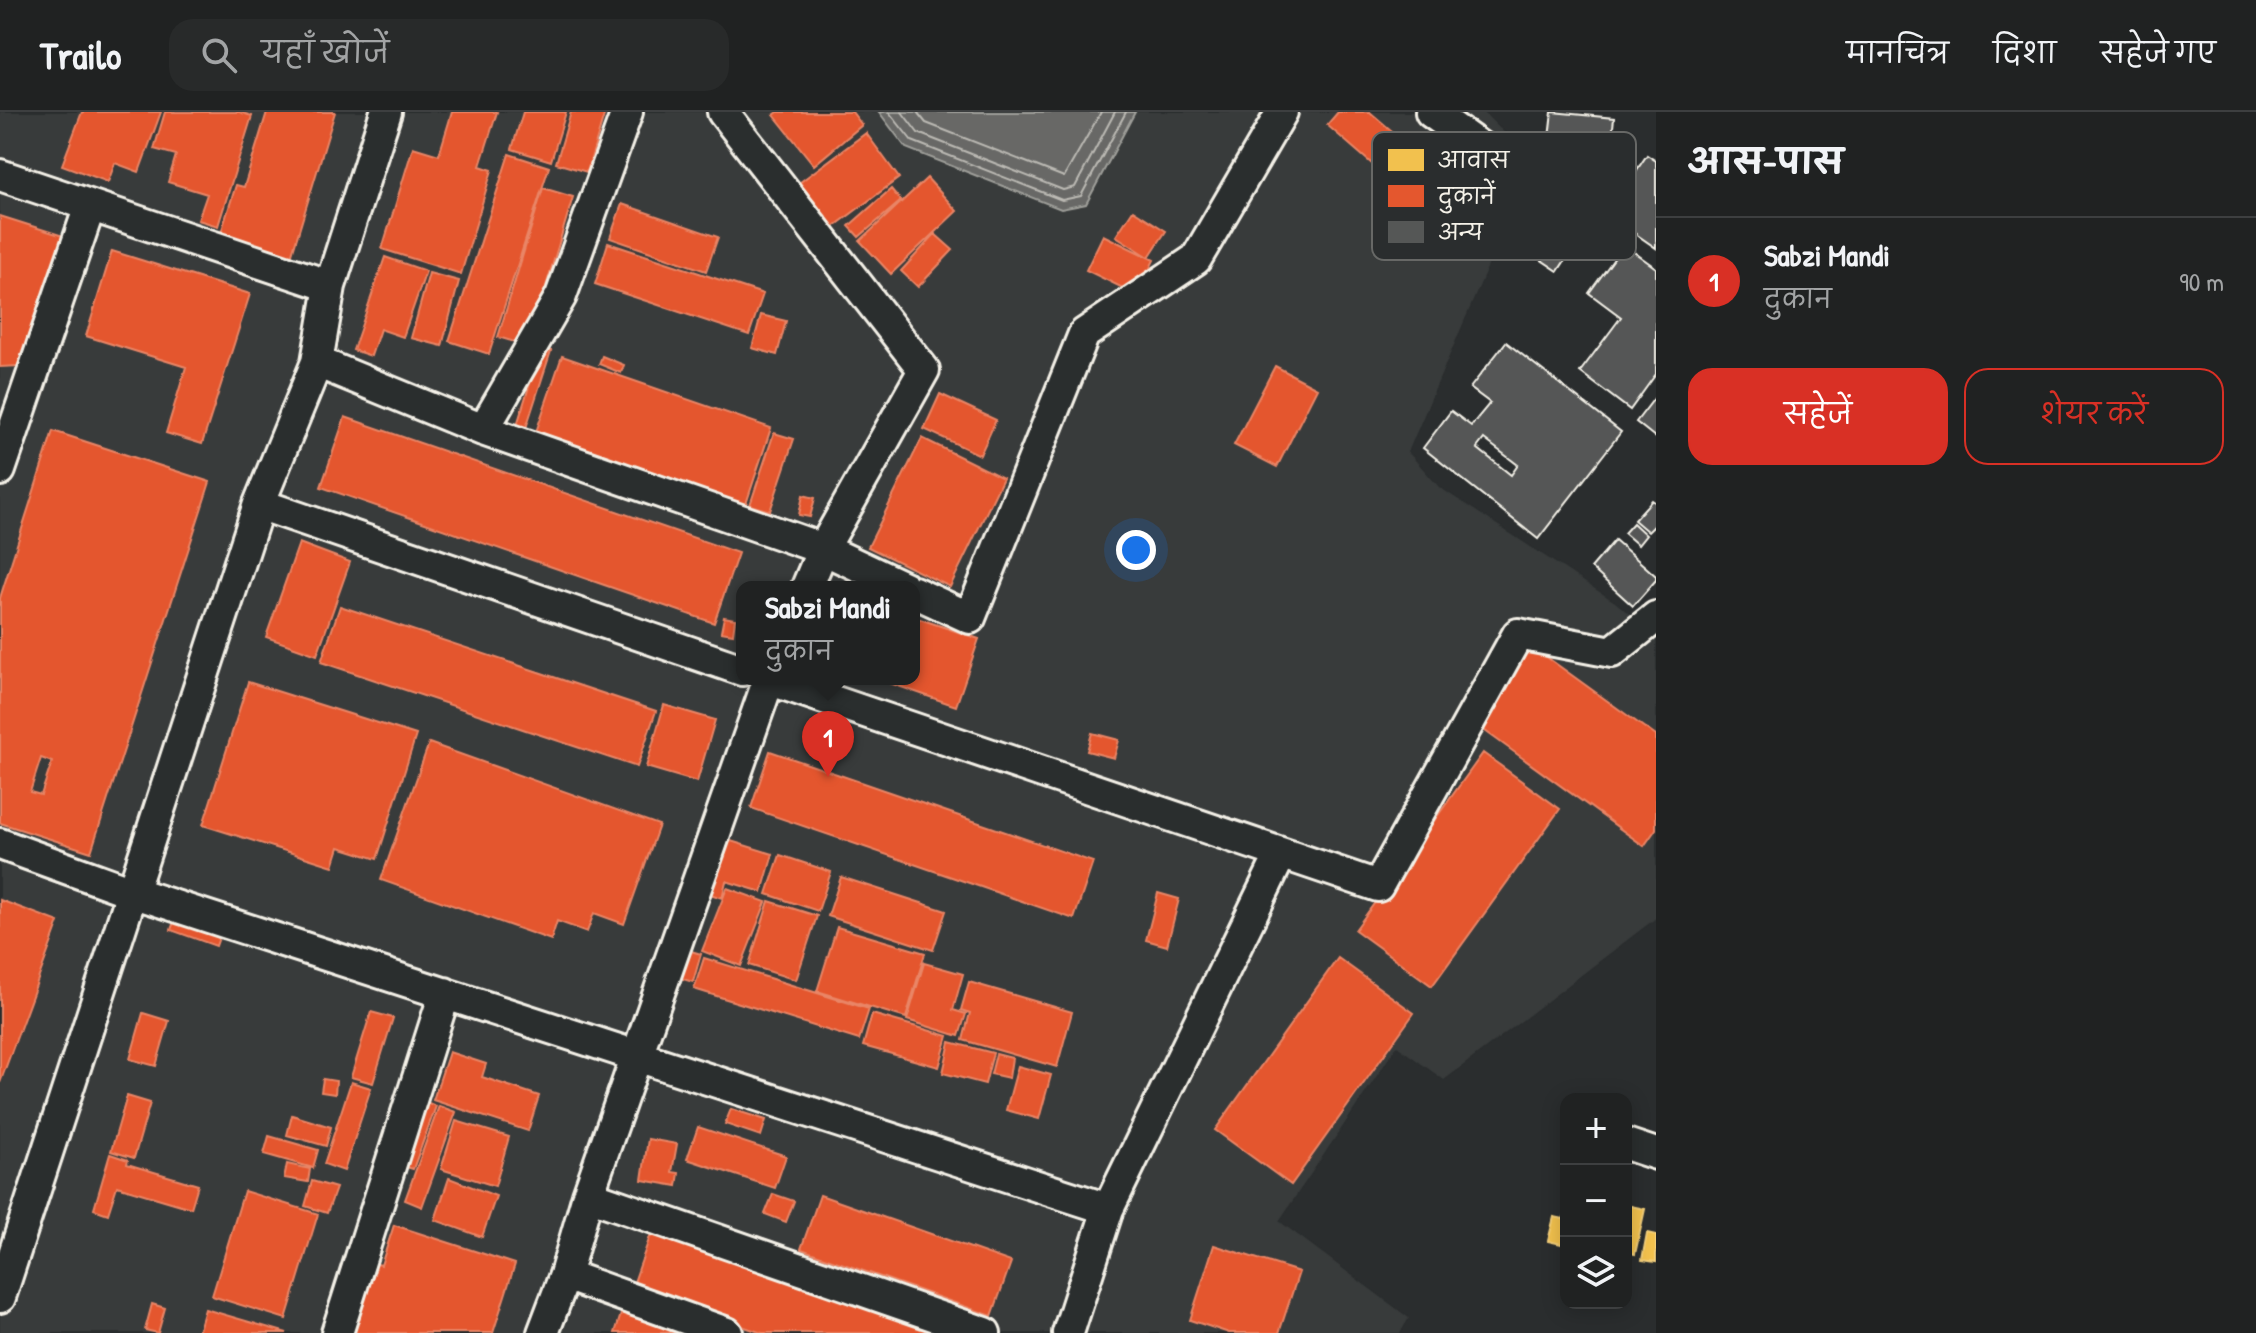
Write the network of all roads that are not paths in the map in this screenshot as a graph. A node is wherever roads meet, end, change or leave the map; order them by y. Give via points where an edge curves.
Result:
1 (386, 112) edge
2 (627, 112) edge
3 (723, 112) edge
4 (1282, 112) edge
5 (1431, 112) edge
6 (1459, 132) edge
7 (0, 175) edge
8 (90, 206) junction
9 (330, 286) junction
10 (317, 362) junction
11 (483, 430) junction
12 (0, 470) edge
13 (259, 504) junction
14 (823, 549) junction
15 (810, 581) edge
16 (891, 581) edge
17 (920, 595) edge
18 (1656, 617) edge
19 (736, 668) edge
20 (767, 685) edge
21 (787, 685) edge
22 (0, 844) edge
23 (1281, 854) junction
24 (132, 892) junction
25 (445, 993) junction
26 (637, 1056) junction
27 (1632, 1146) edge
28 (1656, 1154) edge
29 (588, 1195) junction
30 (1108, 1209) junction
31 (565, 1275) junction
32 (2, 1283) edge
33 (337, 1333) edge
34 (543, 1333) edge
35 (727, 1333) edge
36 (985, 1333) edge
37 (1068, 1333) edge

1 - 9 street
2 - 11 street via 561,296
3 - 14 street via 924,370
4 - 17 street via 1196,259 1084,334 970,618
5 - 6 street
7 - 8 street
8 - 9 street
8 - 12 street
9 - 10 street
10 - 11 street
10 - 13 street
11 - 14 street
13 - 19 street
13 - 24 street
14 - 15 street
14 - 16 street
18 - 23 street via 1612,652 1518,634 1378,886
20 - 26 street
21 - 23 street
22 - 24 street
23 - 30 street
24 - 25 street
24 - 32 street
25 - 26 street
25 - 33 street
26 - 29 street
26 - 30 street
27 - 28 street
29 - 31 street
29 - 36 street
30 - 37 street
31 - 34 street
31 - 35 street

